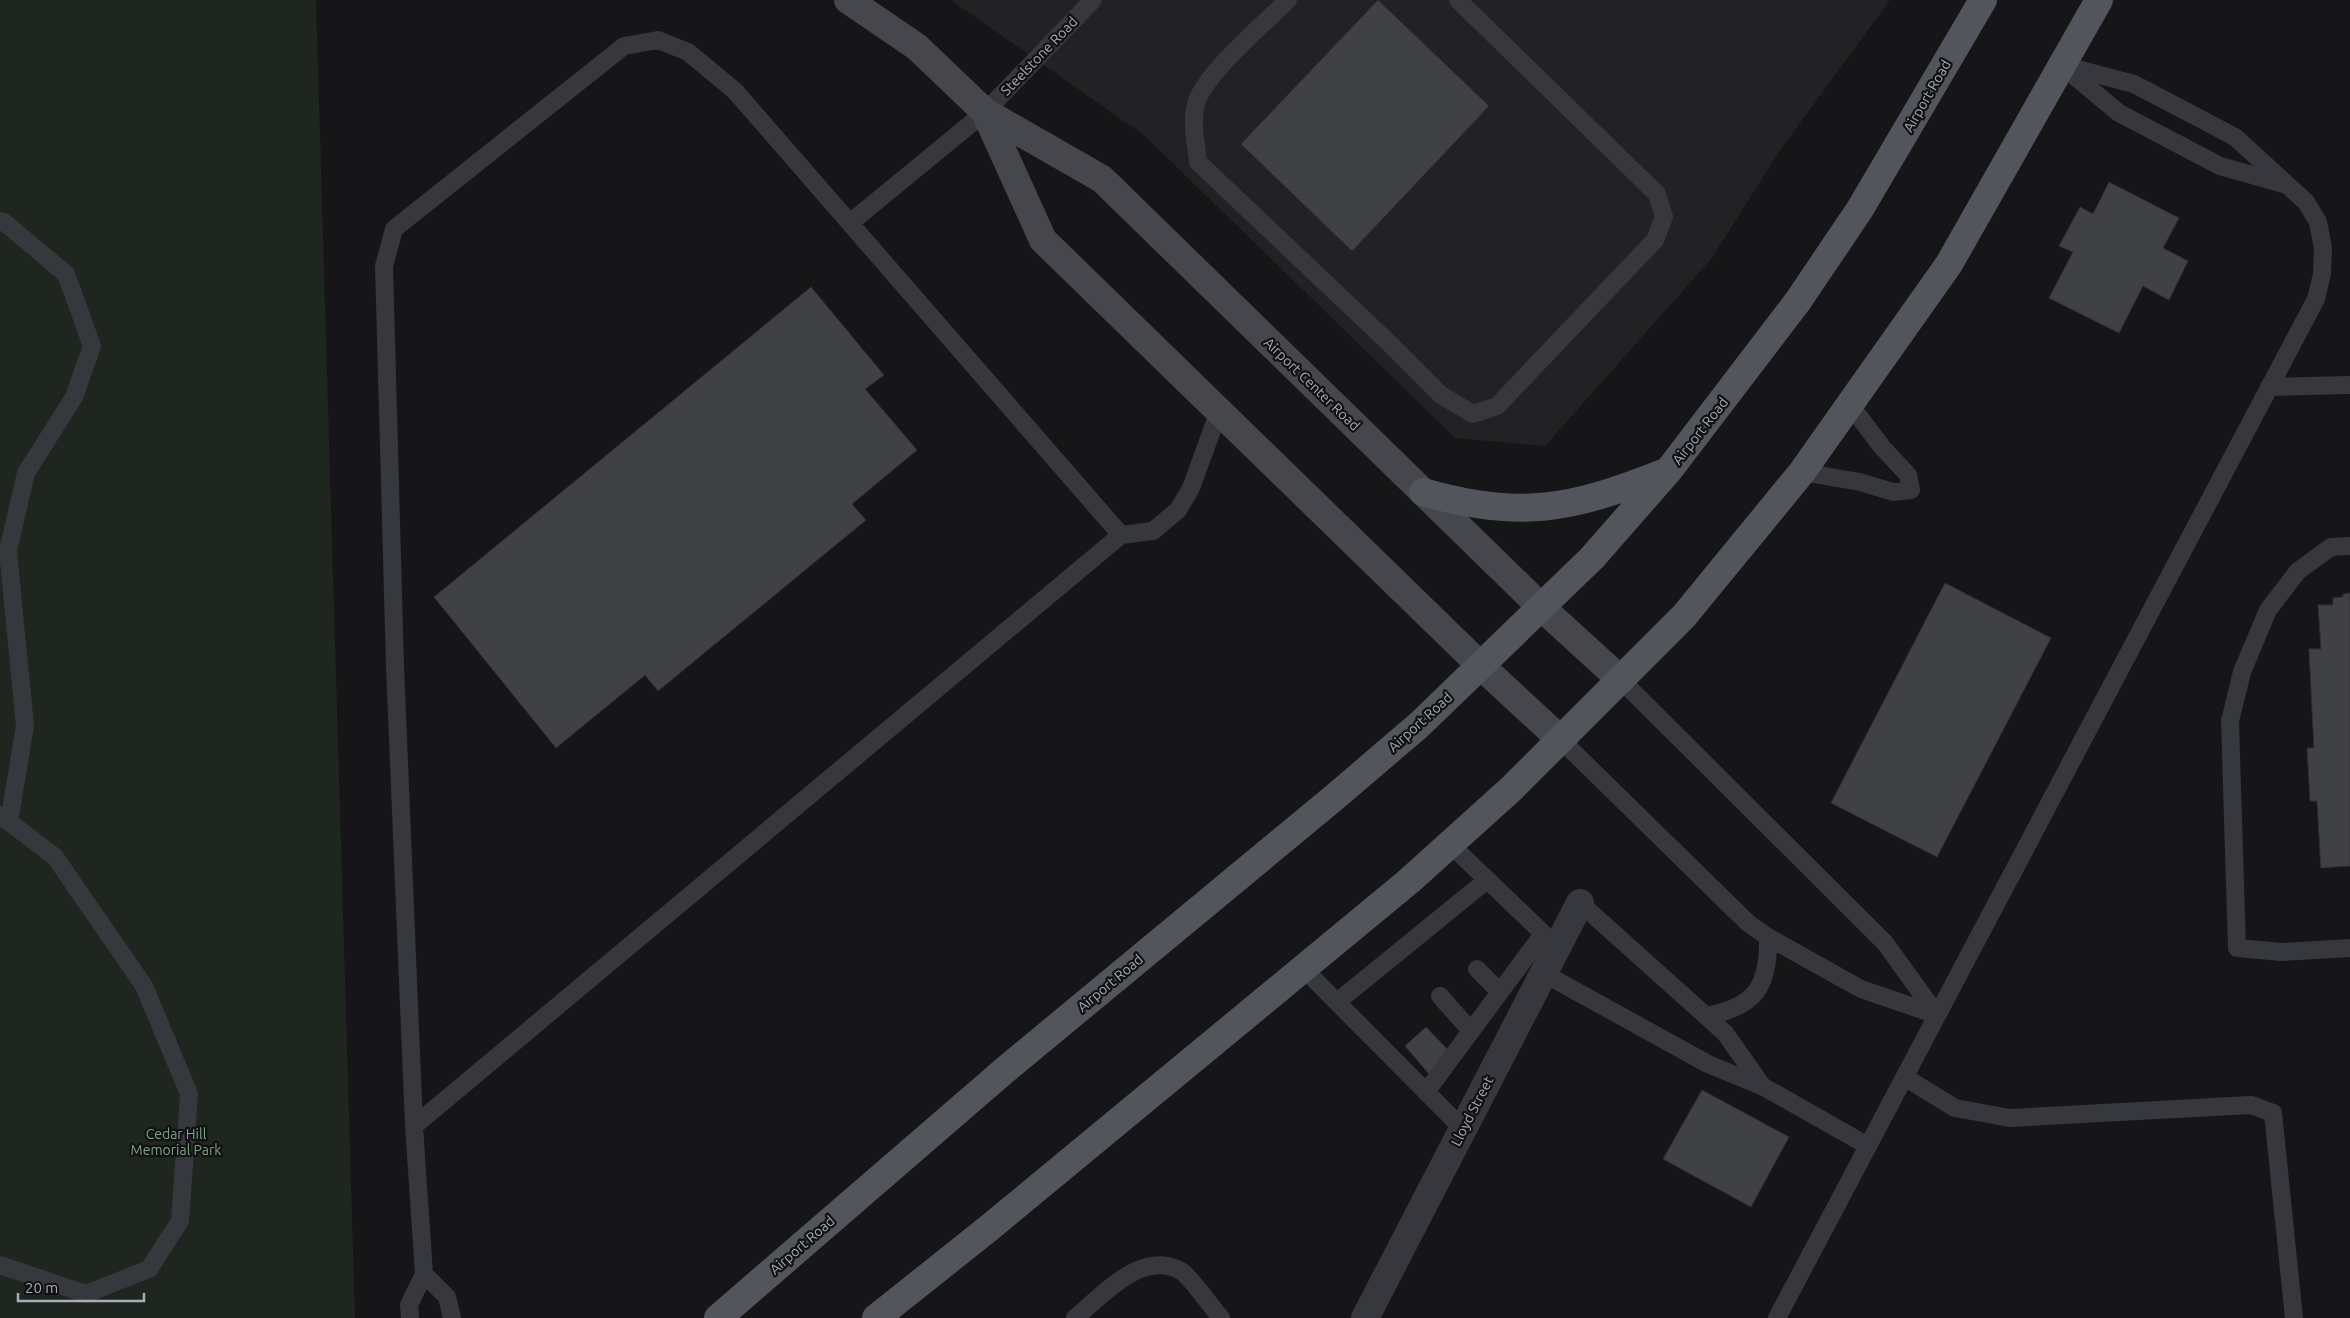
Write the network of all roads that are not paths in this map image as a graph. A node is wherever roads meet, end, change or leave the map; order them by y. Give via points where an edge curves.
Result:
1 (848, 0) edge
2 (1093, 0) edge
3 (1288, 0) edge
4 (1458, 0) edge
5 (1983, 0) edge
6 (2099, 0) edge
7 (2062, 65) junction
8 (985, 112) junction
9 (2287, 185) junction
10 (0, 221) edge
11 (850, 223) junction
12 (2350, 385) edge
13 (2269, 387) junction
14 (1851, 406) junction
15 (1219, 411) junction
16 (1669, 470) junction
17 (1802, 472) junction
18 (1423, 492) junction
19 (1121, 535) junction
20 (2350, 546) edge
21 (1541, 607) junction
22 (1481, 666) junction
23 (1621, 680) junction
24 (1561, 740) junction
25 (5, 818) edge
26 (1450, 844) junction
27 (1486, 880) junction
28 (1580, 903) joint
29 (1768, 937) junction
30 (1550, 941) junction
31 (2350, 948) edge
32 (1303, 968) junction
33 (1477, 969) dead end
34 (1544, 973) junction
35 (1500, 992) junction
36 (1440, 996) dead end
37 (1337, 1002) junction
38 (1937, 1015) junction
39 (1706, 1016) junction
40 (1471, 1031) junction
41 (1906, 1078) junction
42 (1764, 1087) junction
43 (1426, 1092) junction
44 (414, 1126) junction
45 (1463, 1129) junction
46 (1868, 1146) junction
47 (0, 1266) edge
48 (424, 1274) junction
49 (410, 1318) edge
50 (452, 1318) edge
51 (718, 1318) edge
52 (876, 1318) edge
53 (1075, 1318) edge
54 (1221, 1318) edge
55 (1365, 1318) edge
56 (1778, 1318) edge
57 (2294, 1318) edge

1 - 8 street, Airport Center Road via 917,47
2 - 8 lane, Steelstone Road
3 - 4 lane via 1207,80 1196,104 1193,125 1198,162 1440,395 1473,414 1497,406 1655,240 1664,217 1656,194
5 - 16 main road, Airport Road via 1860,209 1798,301
6 - 7 main road
7 - 9 lane via 2119,113 2220,166
7 - 9 lane via 2134,84 2235,137
7 - 14 main road via 1949,264
8 - 11 lane, Steelstone Road
8 - 15 street, Airport Center Road via 1043,240
8 - 18 street, Airport Center Road via 1102,179
9 - 13 lane via 2306,202 2318,222 2323,248 2322,274 2316,298
10 - 25 lane via 66,274 92,346 74,397 26,474 8,551 25,726
11 - 19 lane
11 - 44 lane via 735,92 688,52 658,40 624,46 394,229 384,266 391,549
12 - 13 lane
13 - 38 lane
14 - 17 main road
14 - 17 lane via 1908,475 1911,490 1892,492 1860,482
15 - 19 lane via 1191,488 1178,510 1153,531
15 - 22 street, Airport Center Road
16 - 18 main road via 1610,493 1543,508 1475,505
16 - 21 main road, Airport Road via 1592,558
17 - 23 main road via 1684,616
18 - 21 street, Airport Center Road
19 - 44 lane
20 - 31 lane via 2331,547 2298,572 2268,610 2242,672 2230,721 2237,948 2282,952
21 - 22 main road, Airport Road
21 - 23 street, Airport Center Road
22 - 24 street, Airport Center Road
22 - 51 main road, Airport Road via 1336,796 1005,1070
23 - 24 main road
23 - 38 lane via 1885,943
24 - 26 main road
24 - 29 lane via 1729,907
25 - 47 lane via 55,857 144,986 189,1094 180,1221 149,1269 86,1294
26 - 27 lane
26 - 32 main road
27 - 30 lane
27 - 37 lane via 1439,929
28 - 30 street, Lloyd Street
28 - 39 lane
29 - 38 lane via 1861,989
29 - 39 lane via 1766,972 1754,996 1726,1013
30 - 34 street, Lloyd Street
30 - 35 lane
32 - 37 lane
32 - 52 main road
33 - 35 lane
34 - 42 lane via 1708,1064
34 - 45 street, Lloyd Street
35 - 40 lane
36 - 40 lane
37 - 43 lane
38 - 41 lane
39 - 42 lane via 1725,1033
40 - 43 lane
41 - 46 lane
41 - 57 lane via 1956,1108 2010,1118 2251,1105 2273,1112
42 - 46 lane
43 - 45 lane
44 - 48 lane
45 - 55 street, Lloyd Street
46 - 56 lane
48 - 49 lane via 409,1305
48 - 50 lane via 447,1297
53 - 54 lane via 1128,1274 1158,1263 1182,1271

